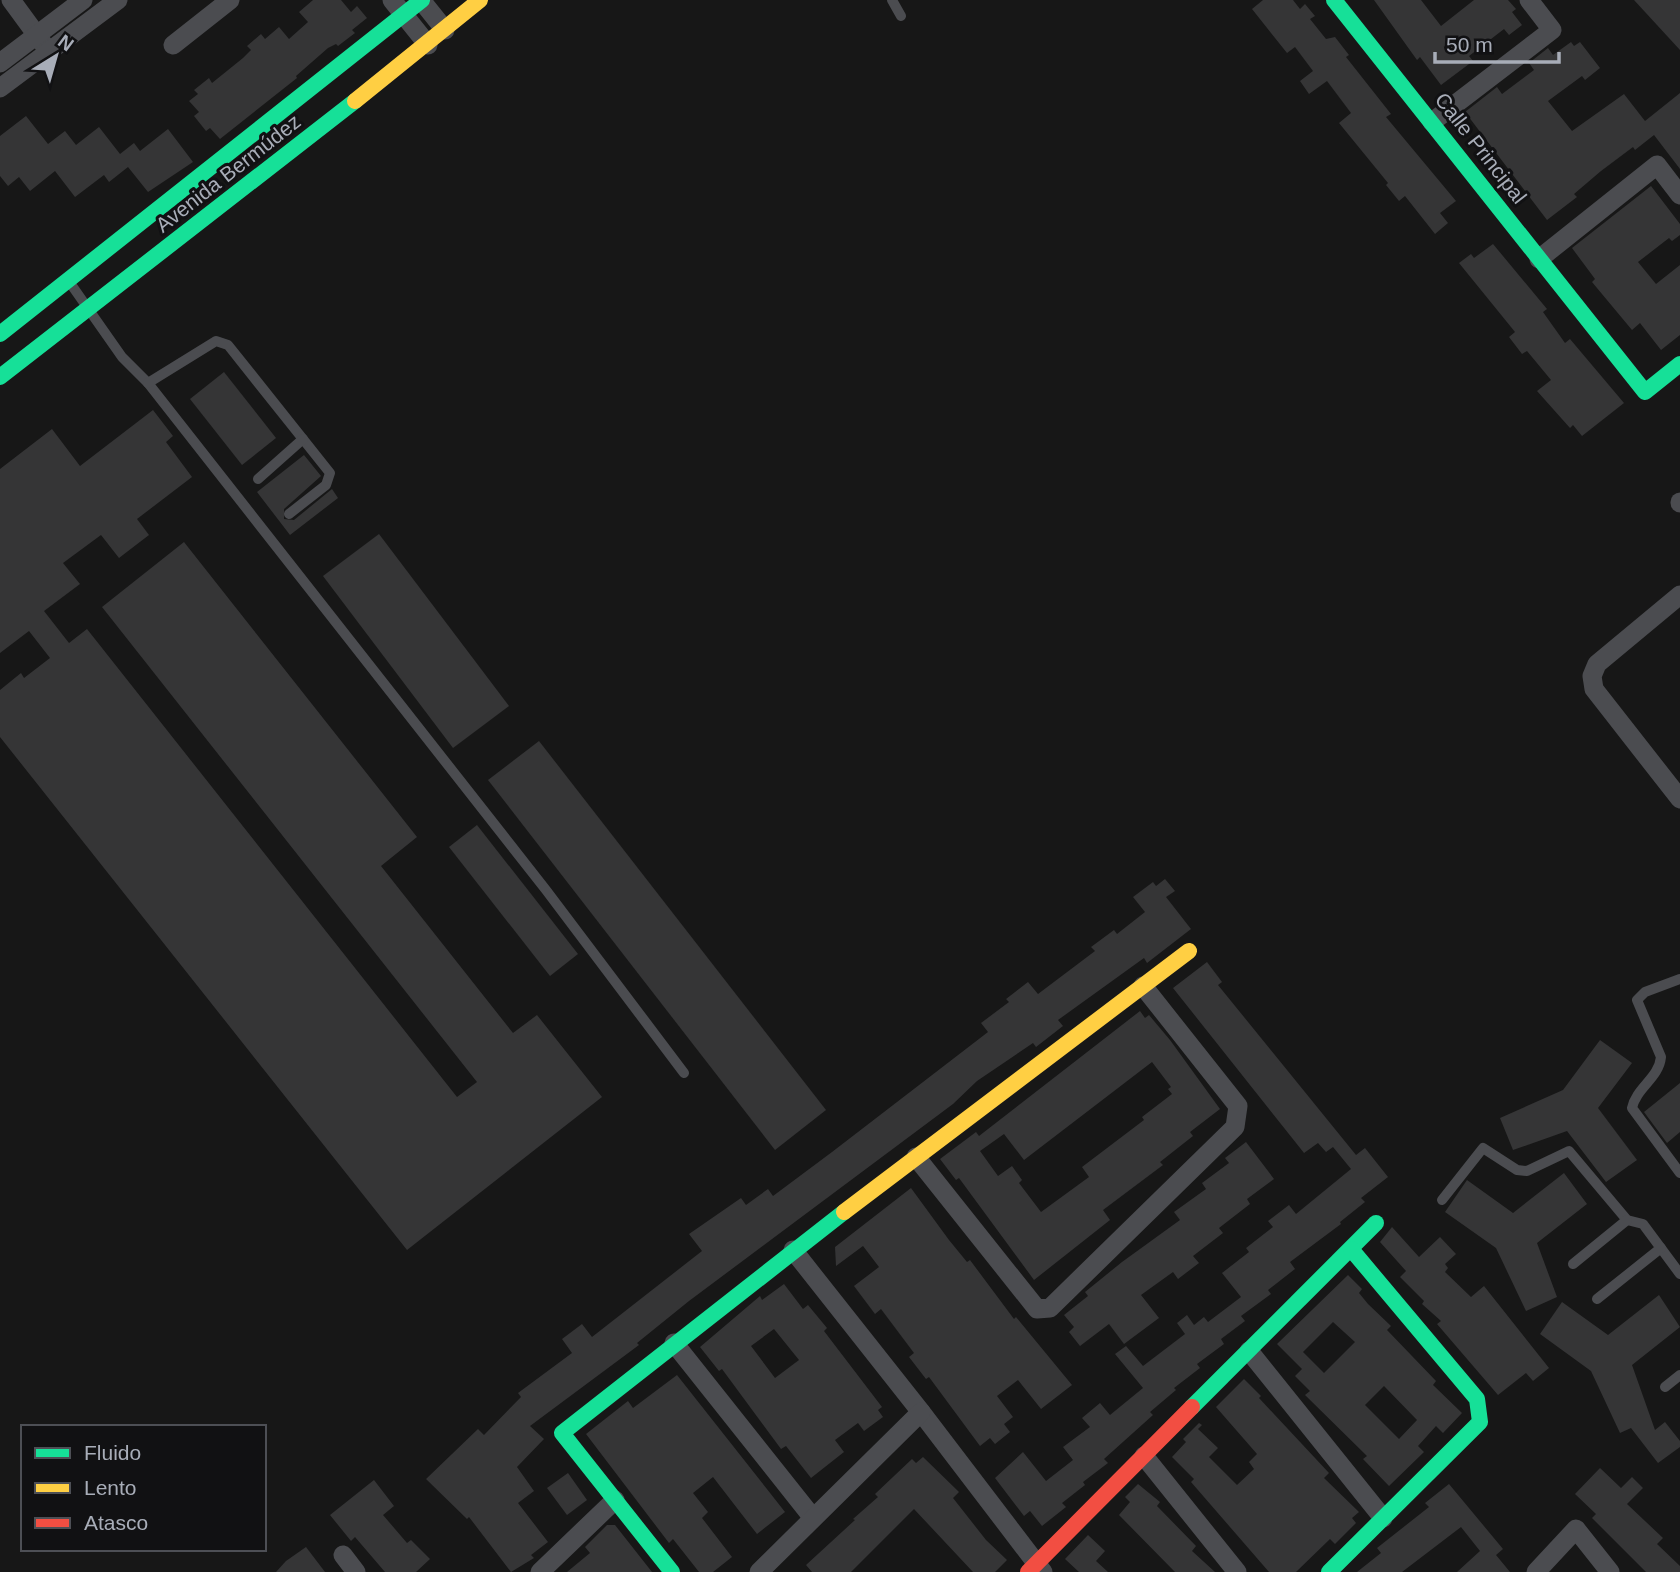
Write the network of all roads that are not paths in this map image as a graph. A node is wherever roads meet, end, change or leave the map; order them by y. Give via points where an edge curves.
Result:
1 (11, 0) edge
2 (83, 0) edge
3 (118, 0) edge
4 (230, 0) edge
5 (421, 0) edge
6 (480, 0) edge
7 (892, 0) edge
8 (1335, 0) edge
9 (1529, 0) edge
10 (398, 7) edge
11 (901, 16) dead end
12 (445, 30) junction
13 (37, 35) junction
14 (173, 45) dead end
15 (428, 45) junction
16 (48, 52) junction
17 (0, 63) edge
18 (0, 88) edge
19 (1432, 122) junction
20 (1680, 195) edge
21 (1539, 259) junction
22 (68, 280) junction
23 (88, 309) junction
24 (0, 334) edge
25 (1680, 364) edge
26 (0, 377) edge
27 (148, 383) junction
28 (303, 439) junction
29 (258, 479) dead end
30 (289, 514) dead end
31 (1680, 595) edge
32 (1680, 799) edge
33 (1189, 951) dead end
34 (1680, 979) edge
35 (1143, 986) junction
36 (684, 1073) dead end
37 (916, 1157) junction
38 (1680, 1173) edge
39 (1443, 1200) dead end
40 (1627, 1220) junction
41 (1376, 1223) dead end
42 (1661, 1248) junction
43 (1351, 1249) junction
44 (793, 1250) junction
45 (1573, 1264) dead end
46 (1680, 1275) edge
47 (1597, 1299) dead end
48 (674, 1343) junction
49 (1249, 1351) junction
50 (1680, 1374) edge
51 (1665, 1387) dead end
52 (921, 1412) junction
53 (1143, 1456) junction
54 (615, 1500) junction
55 (813, 1518) junction
56 (1383, 1518) junction
57 (343, 1555) dead end
58 (1036, 1569) edge
59 (356, 1572) edge
60 (540, 1572) edge
61 (672, 1572) edge
62 (759, 1572) edge
63 (1237, 1572) edge
64 (1329, 1572) edge
65 (1536, 1572) edge
66 (1610, 1572) edge

1 - 13 street
2 - 13 street
3 - 16 street
4 - 14 street
5 - 10 street, Avenida Bermúdez
5 - 12 street
6 - 12 street, Avenida Bermúdez
7 - 11 lane
8 - 19 street, Calle Principal
9 - 19 street via 1552,30
10 - 15 street
10 - 22 street, Avenida Bermúdez
12 - 15 street, Avenida Bermúdez
13 - 16 street
13 - 17 street
15 - 23 street, Avenida Bermúdez
16 - 18 street
19 - 21 street, Calle Principal
20 - 21 street via 1657,165
21 - 25 street, Calle Principal via 1645,392
22 - 23 lane
22 - 24 street, Avenida Bermúdez
23 - 26 street, Avenida Bermúdez
23 - 27 lane via 122,357
27 - 28 lane via 216,341 228,345
27 - 36 lane via 538,879
28 - 29 lane
28 - 30 lane via 331,478
31 - 32 street via 1597,664 1592,676 1594,690
33 - 35 street
34 - 38 lane via 1645,992 1637,1000 1661,1057 1660,1066 1632,1108
35 - 37 street
35 - 37 street via 1238,1106 1235,1127 1050,1308 1037,1309
37 - 44 street
39 - 40 lane via 1483,1147 1517,1170 1527,1171 1569,1151
40 - 42 lane via 1643,1224
40 - 45 lane
41 - 43 street
42 - 46 lane
42 - 47 lane
43 - 49 street
43 - 56 street via 1477,1399 1480,1422
44 - 48 street
44 - 52 street
48 - 54 street via 562,1433
48 - 55 street
49 - 53 street
49 - 56 street
50 - 51 lane
52 - 55 street
52 - 58 street
53 - 58 street
53 - 63 street
54 - 60 street
54 - 61 street
55 - 62 street
56 - 64 street
57 - 59 street
65 - 66 street via 1576,1529

